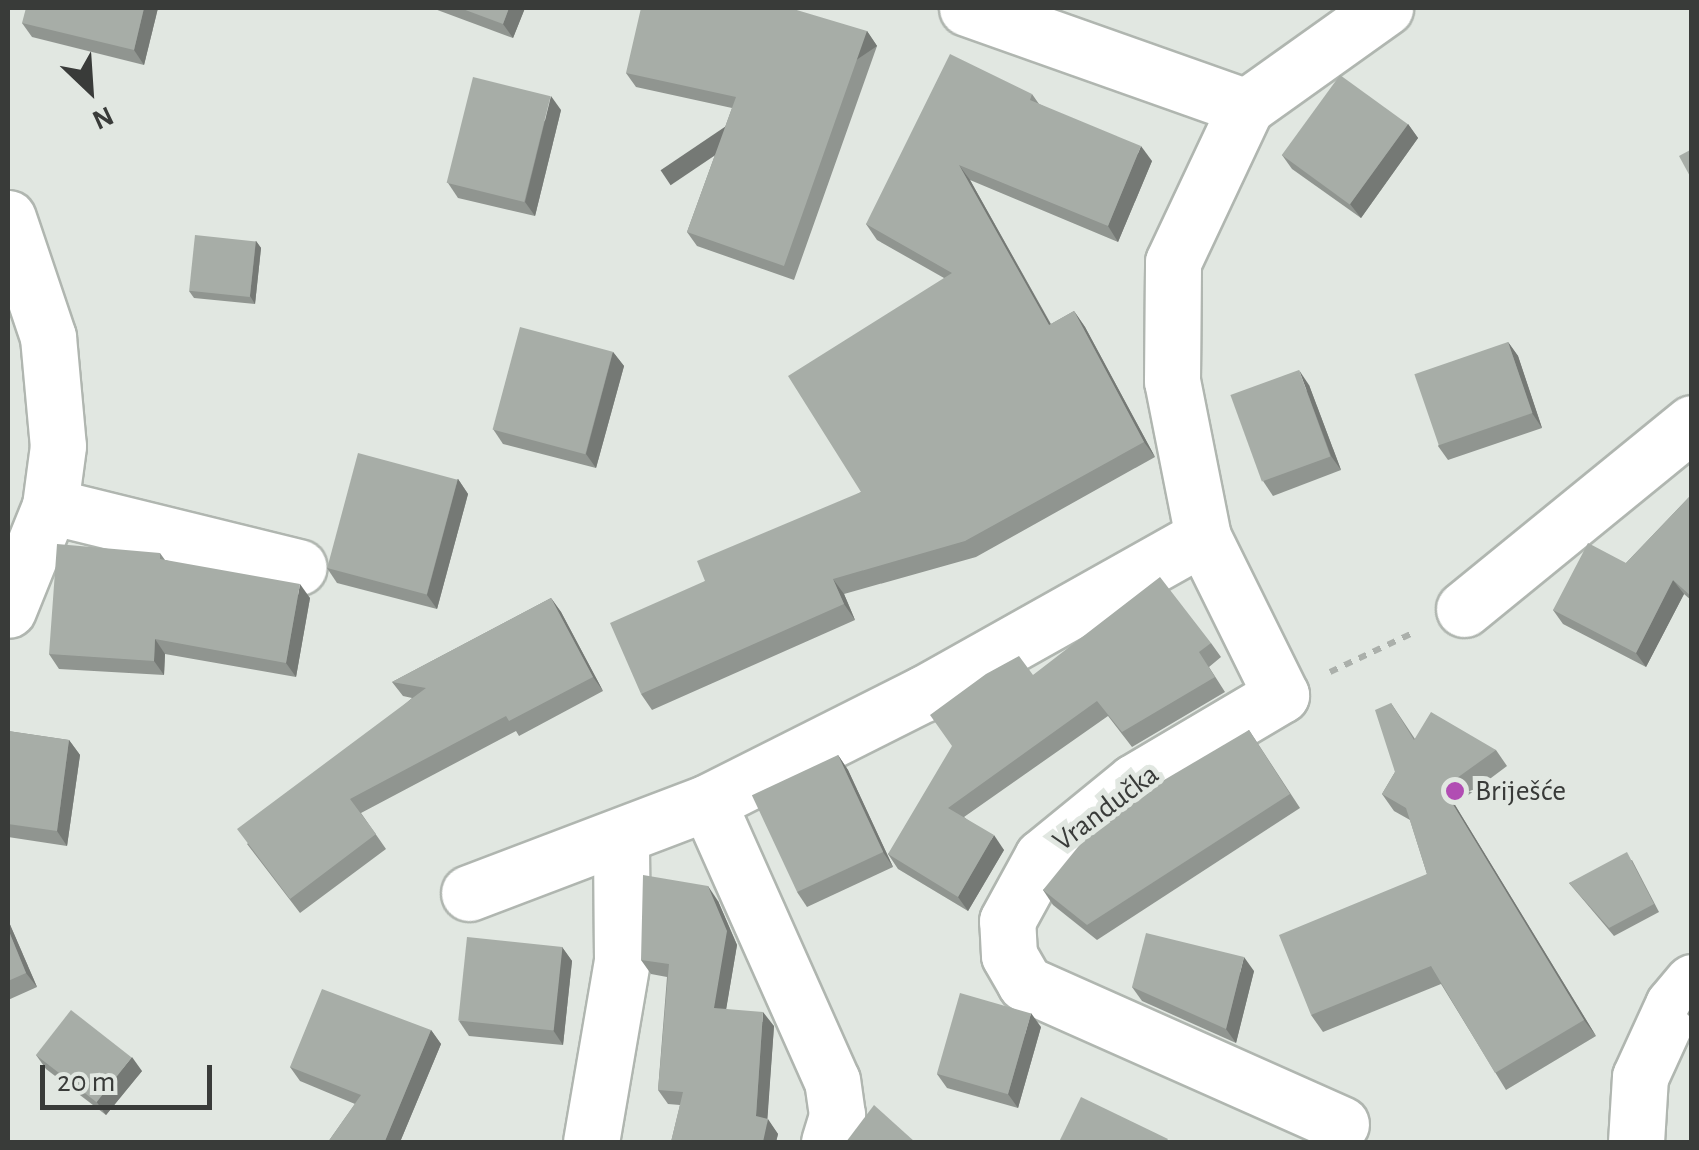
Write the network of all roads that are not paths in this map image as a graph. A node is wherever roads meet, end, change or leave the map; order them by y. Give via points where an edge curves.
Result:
1 (968, 8) edge
2 (1385, 8) edge
3 (1246, 107) junction
4 (8, 218) edge
5 (1692, 423) edge
6 (50, 506) junction
7 (1203, 537) junction
8 (299, 568) dead end
9 (1464, 609) road end
10 (8, 610) edge
11 (708, 802) junction
12 (620, 840) junction
13 (469, 893) dead end
14 (1692, 982) edge
15 (1341, 1124) dead end
16 (591, 1142) edge
17 (830, 1142) edge
18 (1636, 1142) edge

1 - 3 street
2 - 3 street
3 - 7 street via 1173,262 1172,382
4 - 6 street via 48,337 58,446
5 - 9 street
6 - 8 street
6 - 10 street
7 - 11 street via 923,694
7 - 15 street, Vrandučka via 1282,695 1134,782 1042,857 1007,921 1009,955 1025,984
11 - 12 street
11 - 17 street via 832,1081 837,1115
12 - 13 street
12 - 16 street via 622,960
14 - 18 street via 1673,1005 1640,1078

